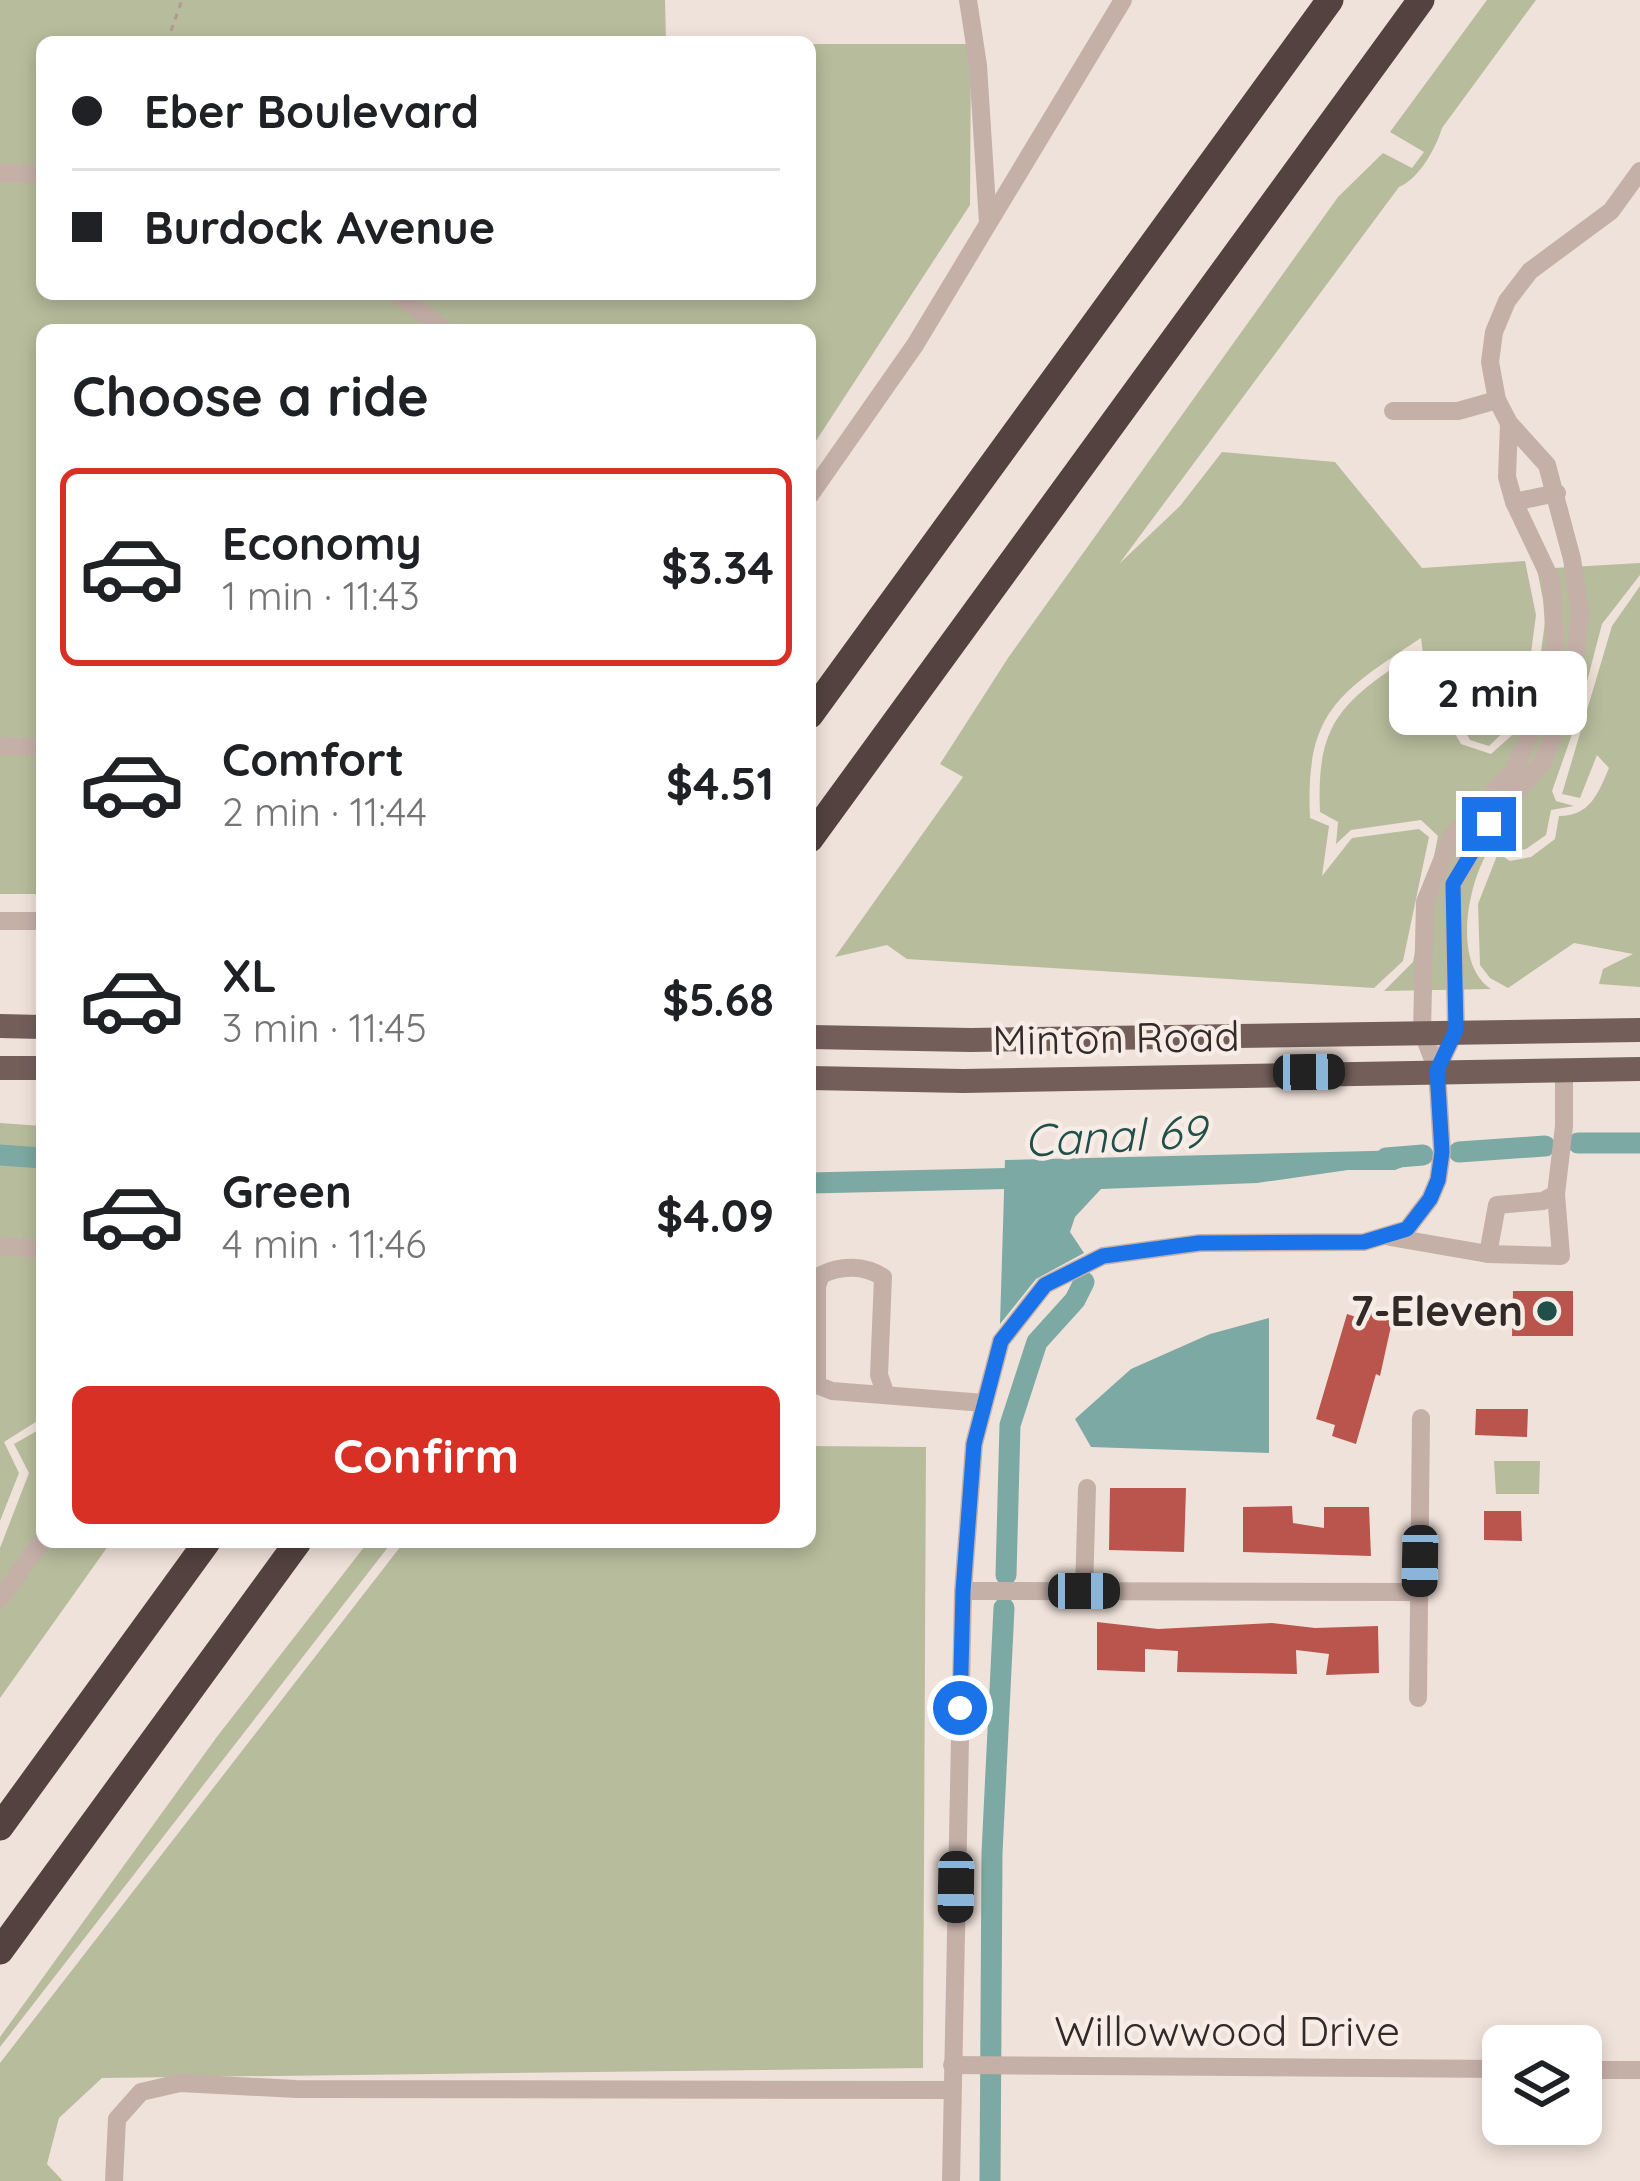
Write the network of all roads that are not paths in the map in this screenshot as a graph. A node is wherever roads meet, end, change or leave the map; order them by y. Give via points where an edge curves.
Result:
1 (968, 0) edge
2 (1123, 0) edge
3 (1330, 0) edge
4 (1421, 0) edge
5 (1640, 170) edge
6 (0, 173) edge
7 (36, 174) edge
8 (988, 223) junction
9 (405, 300) edge
10 (437, 324) edge
11 (1497, 400) junction
12 (1393, 410) dead end
13 (1509, 423) junction
14 (816, 486) edge
15 (1557, 494) junction
16 (1514, 502) junction
17 (1572, 559) junction
18 (1548, 572) junction
19 (1550, 674) junction
20 (1573, 679) junction
21 (816, 707) edge
22 (0, 746) edge
23 (36, 747) edge
24 (1482, 817) junction
25 (816, 831) edge
26 (0, 921) edge
27 (36, 921) edge
28 (0, 1027) edge
29 (36, 1027) edge
30 (1456, 1030) junction
31 (1640, 1030) edge
32 (1422, 1031) junction
33 (816, 1037) edge
34 (0, 1068) edge
35 (36, 1068) edge
36 (1564, 1069) junction
37 (1640, 1069) edge
38 (1437, 1070) junction
39 (816, 1078) edge
40 (1556, 1194) junction
41 (1390, 1237) junction
42 (0, 1246) edge
43 (36, 1249) edge
44 (1488, 1254) junction
45 (886, 1395) junction
46 (984, 1403) junction
47 (1420, 1418) dead end
48 (1087, 1488) dead end
49 (37, 1548) edge
50 (203, 1548) edge
51 (294, 1548) edge
52 (963, 1591) junction
53 (1084, 1591) junction
54 (1419, 1592) junction
55 (0, 1599) edge
56 (1418, 1698) dead end
57 (0, 1827) edge
58 (0, 1951) edge
59 (960, 2066) junction
60 (1482, 2069) edge
61 (1602, 2070) edge
62 (1640, 2070) edge
63 (951, 2090) junction
64 (114, 2181) edge
65 (951, 2181) edge

1 - 8 street
2 - 8 street
3 - 21 highway
4 - 25 highway
5 - 11 street via 1611,211 1530,271 1507,301 1490,362
6 - 7 street
8 - 14 street
9 - 10 street
11 - 12 street via 1458,411
11 - 13 street
13 - 15 street via 1547,465
13 - 16 street
15 - 16 street
15 - 17 street
16 - 18 street
17 - 18 street
17 - 20 street via 1580,611
18 - 19 street via 1556,644
19 - 20 street
19 - 24 street via 1513,772
20 - 24 street via 1543,762
22 - 23 street
24 - 30 street via 1453,884
24 - 32 street via 1452,836 1425,902
26 - 27 street
28 - 29 main road
30 - 31 main road, Minton Road
30 - 32 main road, Minton Road
30 - 38 street
32 - 33 main road, Minton Road
32 - 38 street
34 - 35 main road
36 - 37 main road, Minton Road
36 - 38 main road, Minton Road
36 - 40 street
38 - 39 main road, Minton Road
38 - 41 street via 1438,1180 1407,1229
40 - 44 street via 1497,1205
40 - 44 street via 1561,1256
41 - 44 street
41 - 46 street via 1199,1243 1103,1256 1045,1285 1001,1341
42 - 43 street
45 - 45 street via 879,1375 883,1277 833,1269 817,1286 817,1384
45 - 46 street
46 - 52 street
47 - 54 street
48 - 53 street
49 - 55 street
50 - 57 highway
51 - 58 highway
52 - 53 street
52 - 59 street
53 - 54 street
54 - 56 street
59 - 60 street, Willowwood Drive
59 - 63 street
61 - 62 street
63 - 64 street via 180,2083 141,2092 117,2120
63 - 65 street

